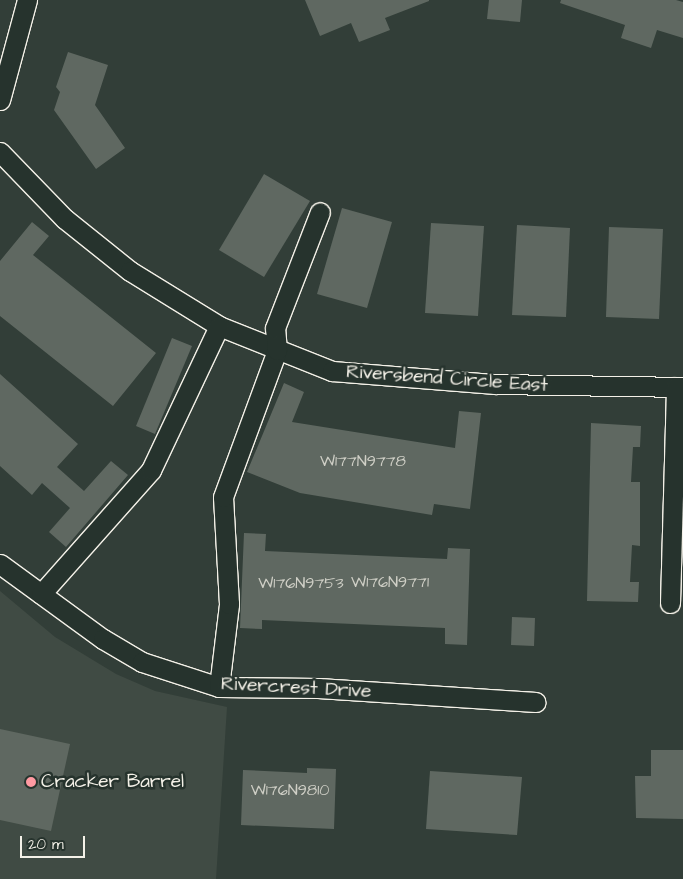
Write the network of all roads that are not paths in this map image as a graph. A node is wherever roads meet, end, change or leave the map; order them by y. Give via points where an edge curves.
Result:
1 (27, 0) edge
2 (0, 100) edge
3 (0, 152) edge
4 (320, 212) dead end
5 (219, 326) junction
6 (277, 350) junction
7 (680, 387) edge
8 (0, 564) edge
9 (41, 594) junction
10 (670, 602) dead end
11 (220, 687) junction
12 (536, 702) dead end

1 - 2 street
3 - 5 street, Riversbend Circle East via 65,219 114,258
4 - 6 street via 275,328
5 - 6 street, Riversbend Circle East
5 - 9 street via 152,470
6 - 7 street, Riversbend Circle East via 332,371 495,384
6 - 11 street via 223,497 229,604
7 - 10 street
8 - 9 street, Rivercrest Drive
9 - 11 street, Rivercrest Drive via 102,639 142,662
11 - 12 street, Rivercrest Drive via 318,688

